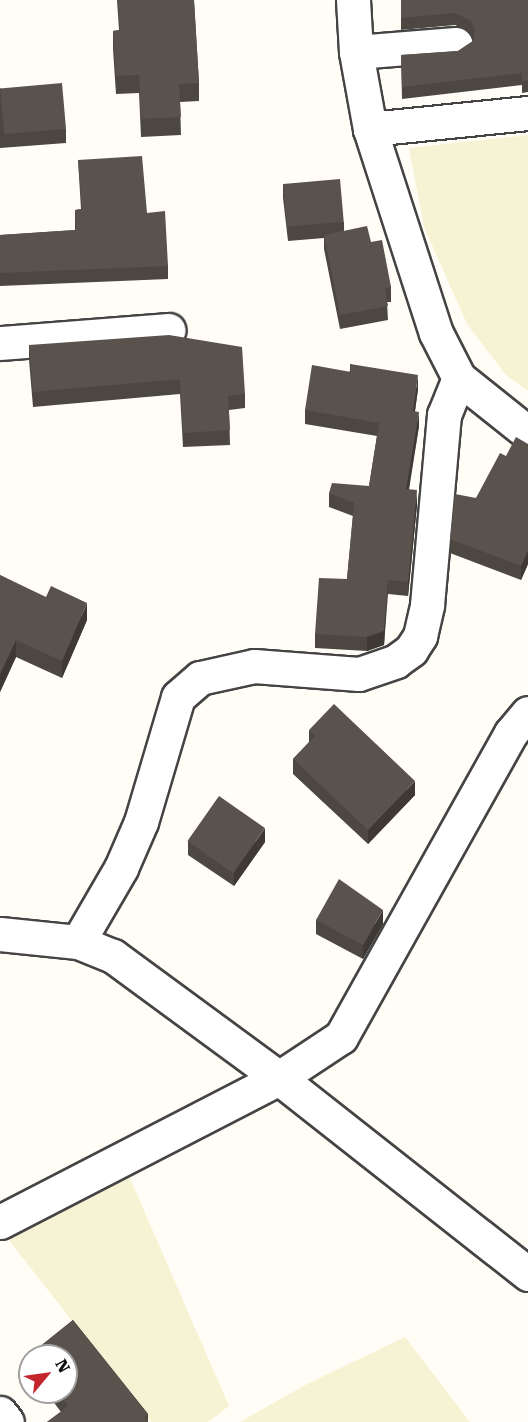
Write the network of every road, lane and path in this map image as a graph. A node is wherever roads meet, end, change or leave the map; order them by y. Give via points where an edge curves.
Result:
1 (353, 0) edge
2 (456, 44) dead end
3 (356, 52) junction
4 (528, 113) edge
5 (370, 129) junction
6 (169, 330) dead end
7 (0, 343) edge
8 (459, 378) junction
9 (528, 433) edge
10 (528, 713) edge
11 (0, 934) edge
12 (78, 942) junction
13 (279, 1078) junction
14 (0, 1222) edge
15 (528, 1274) edge
16 (0, 1413) edge
17 (7, 1422) edge

1 - 3 street
2 - 3 street
3 - 5 street
4 - 5 street
5 - 8 street via 436,333
6 - 7 street
8 - 9 street
8 - 12 street via 444,415 427,605 420,636 411,650 396,661 359,674 254,666 200,678 178,697 141,822 121,868
10 - 13 street via 511,734 341,1037
11 - 12 street
12 - 13 street via 113,956
13 - 14 street
13 - 15 street
16 - 17 street

